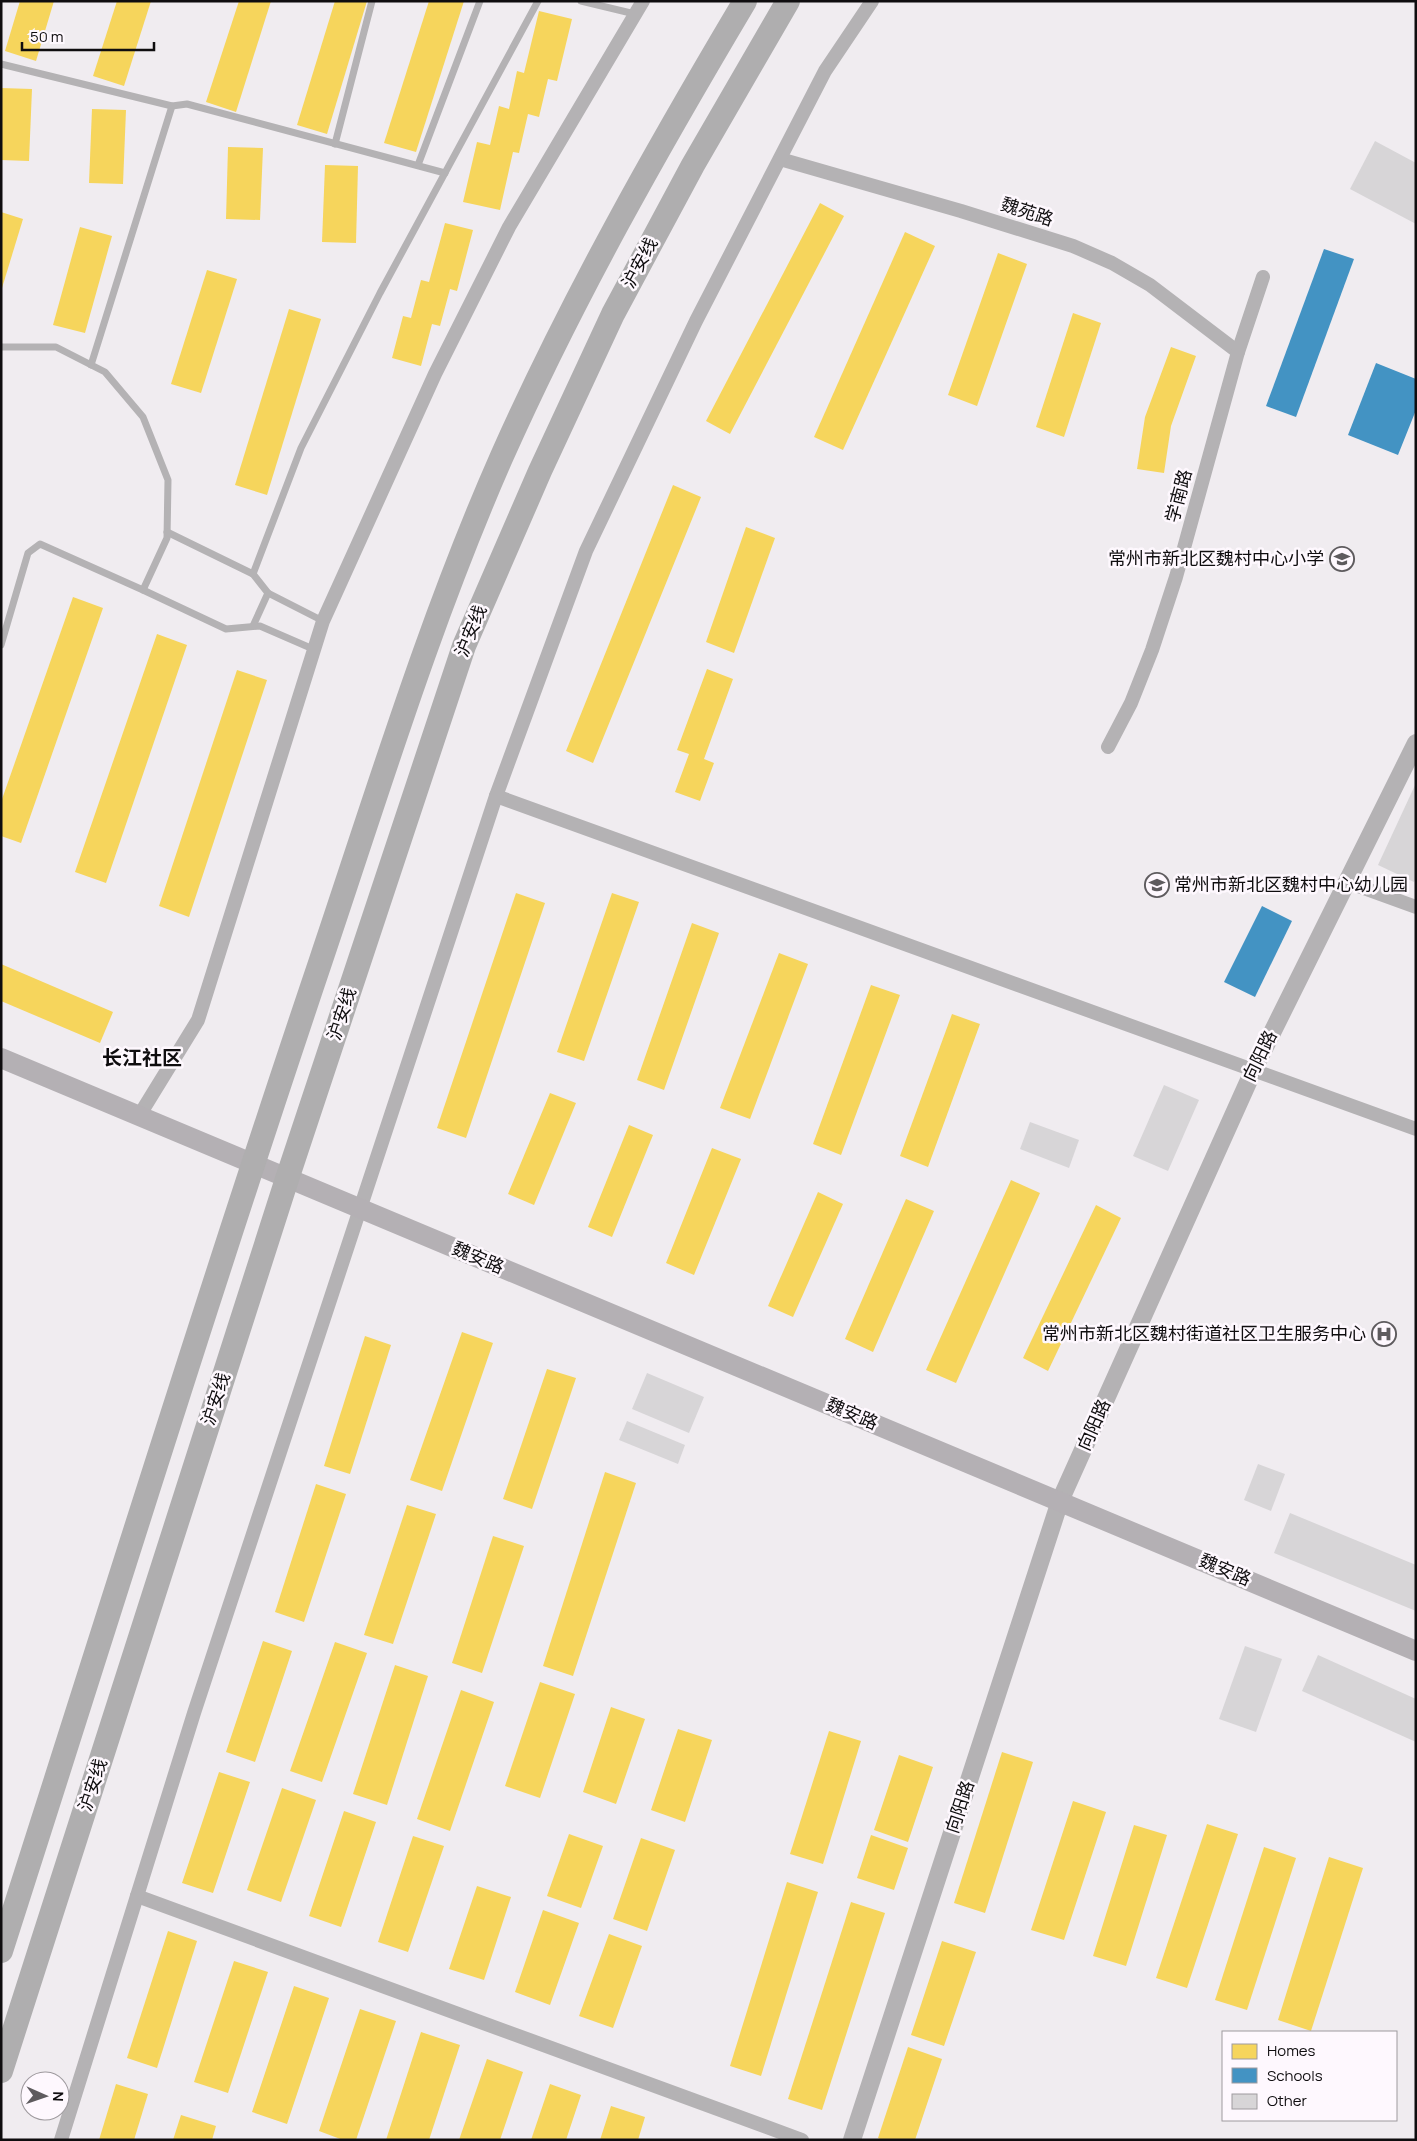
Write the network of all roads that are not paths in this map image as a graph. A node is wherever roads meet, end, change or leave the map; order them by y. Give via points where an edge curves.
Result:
1 (372, 1) edge
2 (480, 1) edge
3 (538, 1) edge
4 (581, 1) edge
5 (643, 1) edge
6 (745, 1) edge
7 (788, 1) edge
8 (872, 1) edge
9 (636, 14) junction
10 (1, 64) edge
11 (172, 106) junction
12 (335, 144) junction
13 (780, 159) junction
14 (418, 165) junction
15 (445, 173) junction
16 (1263, 277) dead end
17 (1, 347) edge
18 (1238, 352) junction
19 (91, 365) junction
20 (167, 532) junction
21 (254, 574) junction
22 (142, 590) junction
23 (268, 593) junction
24 (323, 621) junction
25 (253, 626) junction
26 (1, 645) edge
27 (313, 650) junction
28 (1416, 744) edge
29 (1108, 748) dead end
30 (496, 796) junction
31 (1347, 882) junction
32 (1416, 907) edge
33 (1, 1058) edge
34 (1254, 1069) junction
35 (139, 1116) junction
36 (1416, 1129) edge
37 (252, 1164) junction
38 (287, 1179) junction
39 (360, 1209) junction
40 (1060, 1501) junction
41 (1416, 1650) edge
42 (137, 1896) junction
43 (1, 1951) edge
44 (1, 2071) edge
45 (61, 2140) edge
46 (802, 2140) edge
47 (852, 2140) edge

1 - 12 lane
2 - 14 lane
3 - 15 lane
4 - 9 lane
5 - 9 street
6 - 37 highway, 沪安线 via 657,148 577,300 502,457 431,634
7 - 38 highway, 沪安线 via 693,165 613,314 464,646
8 - 13 street via 825,71
9 - 24 street via 509,227 435,374
10 - 11 lane
11 - 12 lane via 187,104
11 - 19 lane
12 - 14 lane
13 - 18 street, 魏苑路 via 961,210 1073,246 1150,285
13 - 30 street via 696,321 586,551
14 - 15 lane
15 - 21 lane via 300,448
16 - 18 street, 学南路
17 - 19 lane via 56,347
18 - 29 street, 学南路 via 1176,577 1152,650
19 - 20 lane via 104,372 143,417 168,480
20 - 21 lane
20 - 22 lane
21 - 23 lane
22 - 25 lane via 226,629
22 - 26 lane via 40,544 28,553
23 - 24 lane
23 - 25 lane
24 - 27 street
25 - 27 lane via 260,626
27 - 35 street via 198,1020
28 - 31 street, 向阳路
30 - 34 street
30 - 39 street
31 - 32 street
31 - 34 street, 向阳路
33 - 35 main road, 魏安路
34 - 36 street
34 - 40 street, 向阳路
35 - 37 main road, 魏安路
37 - 38 main road, 魏安路
37 - 43 highway, 沪安线
38 - 39 main road, 魏安路
38 - 44 highway, 沪安线
39 - 40 main road, 魏安路
39 - 42 street
40 - 41 main road, 魏安路
40 - 47 street, 向阳路
42 - 45 street
42 - 46 street

